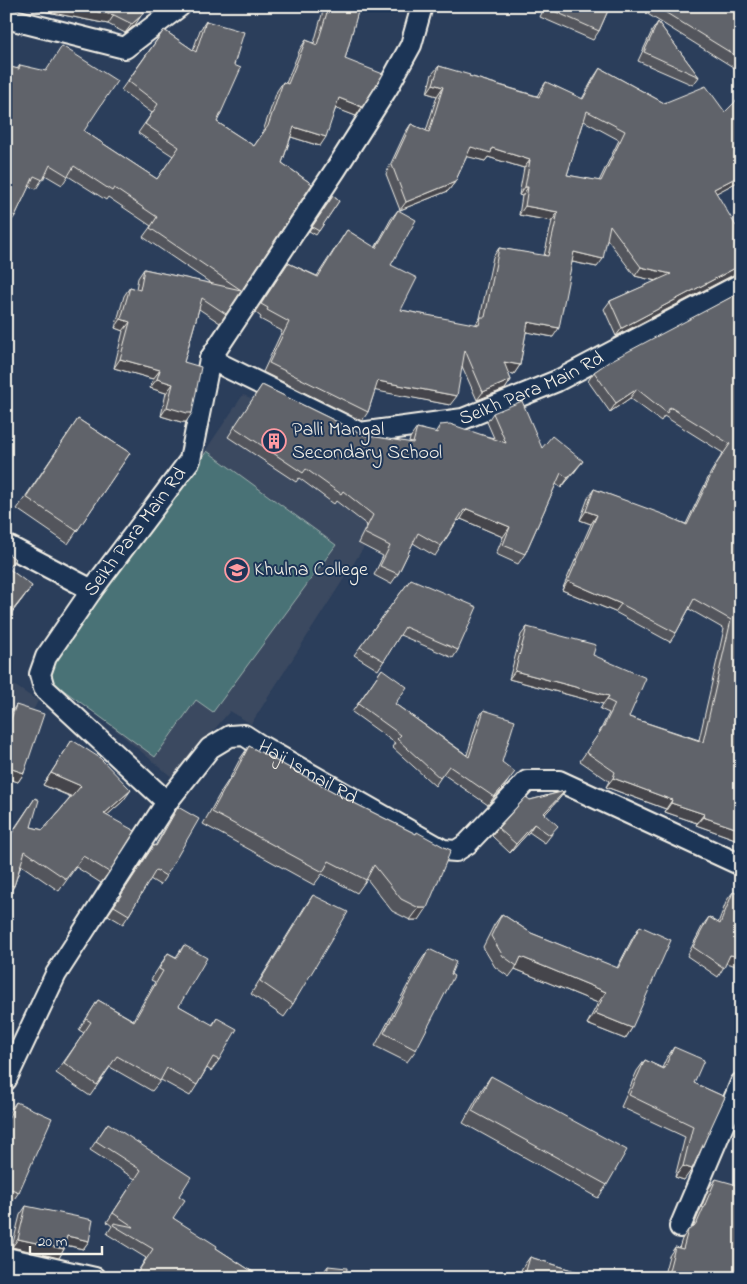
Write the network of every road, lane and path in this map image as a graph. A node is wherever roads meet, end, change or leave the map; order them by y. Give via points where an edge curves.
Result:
1 (180, 6) edge
2 (422, 6) edge
3 (6, 18) edge
4 (741, 284) edge
5 (210, 359) junction
6 (6, 545) edge
7 (92, 590) junction
8 (167, 802) junction
9 (741, 865) edge
10 (6, 1080) edge
11 (741, 1083) edge
12 (680, 1227) dead end
13 (6, 1258) edge
14 (95, 1278) edge

1 - 3 street via 125,48
2 - 5 street via 411,45 388,87
4 - 5 street, Seikh Para Main Rd via 557,381 463,419 360,433
5 - 7 street, Seikh Para Main Rd via 190,460
6 - 7 street
7 - 8 street, Seikh Para Main Rd via 46,657 40,674 44,688
8 - 9 street, Haji Ismail Rd via 210,748 230,736 244,735 443,850 456,851 467,844 527,781 559,780
8 - 10 street, Haji Ismail Rd via 56,974
11 - 12 street
13 - 14 street

